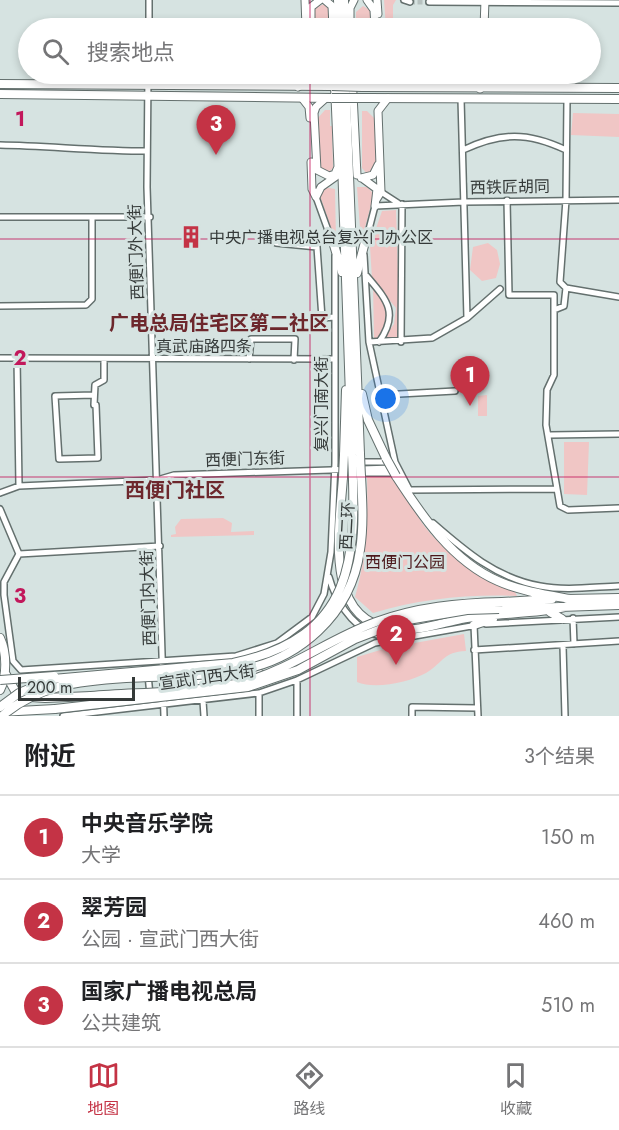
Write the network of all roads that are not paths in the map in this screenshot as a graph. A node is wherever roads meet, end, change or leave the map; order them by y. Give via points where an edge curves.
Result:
1 (149, 0) edge
2 (305, 0) edge
3 (320, 0) edge
4 (346, 0) edge
5 (354, 0) edge
6 (367, 0) edge
7 (377, 0) edge
8 (330, 1) edge
9 (483, 1) edge
10 (429, 2) dead end
11 (619, 3) edge
12 (341, 13) junction
13 (149, 18) edge
14 (306, 18) edge
15 (311, 18) edge
16 (332, 18) edge
17 (340, 18) edge
18 (342, 18) edge
19 (350, 18) edge
20 (375, 18) edge
21 (376, 18) edge
22 (483, 18) edge
23 (0, 84) edge
24 (303, 84) edge
25 (322, 84) edge
26 (334, 84) edge
27 (339, 84) edge
28 (345, 84) edge
29 (353, 84) edge
30 (368, 84) edge
31 (383, 84) edge
32 (482, 84) edge
33 (148, 85) junction
34 (298, 87) junction
35 (328, 87) junction
36 (362, 87) junction
37 (387, 88) junction
38 (482, 88) junction
39 (619, 88) edge
40 (0, 94) edge
41 (148, 96) junction
42 (302, 98) junction
43 (329, 98) junction
44 (366, 98) junction
45 (388, 99) junction
46 (461, 99) junction
47 (567, 99) junction
48 (619, 99) edge
49 (0, 146) edge
50 (463, 150) junction
51 (566, 150) junction
52 (147, 151) junction
53 (341, 155) junction
54 (349, 166) junction
55 (359, 176) junction
56 (381, 192) junction
57 (316, 197) junction
58 (566, 200) junction
59 (619, 200) edge
60 (464, 201) junction
61 (507, 201) junction
62 (376, 203) junction
63 (402, 204) junction
64 (0, 217) edge
65 (92, 218) junction
66 (150, 218) junction
67 (368, 234) junction
68 (276, 243) dead end
69 (334, 245) junction
70 (364, 273) junction
71 (566, 288) junction
72 (500, 289) dead end
73 (351, 294) junction
74 (619, 297) edge
75 (0, 306) edge
76 (554, 310) junction
77 (335, 317) junction
78 (467, 318) junction
79 (369, 342) junction
80 (379, 342) junction
81 (401, 342) junction
82 (0, 358) edge
83 (17, 358) junction
84 (249, 359) junction
85 (102, 360) junction
86 (153, 360) junction
87 (294, 360) junction
88 (335, 360) junction
89 (357, 369) junction
90 (455, 392) dead end
91 (94, 395) junction
92 (381, 395) junction
93 (619, 434) edge
94 (550, 435) junction
95 (352, 455) junction
96 (395, 462) junction
97 (335, 466) junction
98 (398, 473) junction
99 (157, 480) junction
100 (20, 486) junction
101 (557, 489) junction
102 (409, 490) junction
103 (0, 493) edge
104 (619, 508) edge
105 (0, 509) edge
106 (160, 546) junction
107 (19, 554) junction
108 (329, 575) junction
109 (526, 583) junction
110 (619, 586) edge
111 (544, 594) junction
112 (619, 598) edge
113 (572, 602) junction
114 (501, 605) junction
115 (619, 605) edge
116 (550, 612) junction
117 (3, 615) edge
118 (506, 615) junction
119 (619, 617) edge
120 (573, 618) junction
121 (562, 619) junction
122 (474, 625) junction
123 (366, 629) junction
124 (402, 637) junction
125 (0, 638) edge
126 (619, 641) edge
127 (574, 644) junction
128 (563, 646) junction
129 (365, 647) junction
130 (474, 650) junction
131 (163, 661) junction
132 (148, 662) junction
133 (73, 676) junction
134 (297, 680) junction
135 (3, 682) edge
136 (259, 693) junction
137 (91, 696) junction
138 (203, 701) junction
139 (0, 705) edge
140 (164, 705) junction
141 (150, 706) junction
142 (477, 708) junction
143 (55, 709) junction
144 (0, 712) edge
145 (2, 716) edge
146 (26, 716) edge
147 (63, 716) edge
148 (164, 716) edge
149 (204, 716) edge
150 (259, 716) edge
151 (297, 716) edge
152 (412, 716) edge
153 (478, 716) edge
154 (565, 716) edge

1 - 13 street
2 - 14 main road
3 - 15 main road via 311,7
4 - 12 highway
5 - 19 main road
6 - 20 main road
7 - 21 main road
8 - 12 highway
8 - 16 main road
9 - 10 street
9 - 11 street
9 - 22 main road
12 - 17 highway
12 - 18 highway
23 - 33 highway
24 - 34 main road
25 - 35 main road
26 - 43 main road via 338,167 329,176 317,170 314,113
27 - 53 highway, 西二环
28 - 54 highway, 西二环
29 - 55 main road
30 - 36 main road
31 - 37 main road
32 - 38 main road
33 - 34 highway
33 - 41 street, 西便门外大街
34 - 35 highway
35 - 36 highway, bridge
36 - 37 highway
37 - 38 highway
38 - 39 highway
40 - 41 highway
41 - 42 highway
41 - 52 street, 西便门外大街
42 - 43 highway
42 - 57 main road via 310,113 312,184
43 - 44 highway, bridge
44 - 45 highway
44 - 55 main road via 376,111 378,164 373,175
45 - 46 highway
45 - 56 main road via 378,111
46 - 47 highway
46 - 50 street
47 - 48 highway
47 - 51 street
49 - 52 street
50 - 51 street via 488,138 513,135
50 - 60 street
51 - 58 street
52 - 66 street, 西便门外大街
53 - 57 main road via 339,174 321,187
53 - 73 highway, 西二环
54 - 55 main road
54 - 73 highway, 西二环
55 - 62 main road via 376,189
56 - 62 main road
56 - 63 street
57 - 69 street, 复兴门南大街
58 - 59 street, 西铁匠胡同
58 - 61 street, 西铁匠胡同
58 - 71 street via 560,280
60 - 61 street, 西铁匠胡同
60 - 63 street, 西铁匠胡同
60 - 78 street
61 - 76 street via 509,296 554,295
62 - 63 street, 西铁匠胡同
62 - 67 street
63 - 81 street
64 - 65 street
65 - 66 street
65 - 75 street via 92,300 86,305
66 - 86 street, 西便门外大街
67 - 70 street
67 - 73 highway
68 - 77 street via 317,247 322,318
69 - 73 highway
69 - 77 street, 复兴门南大街
70 - 79 street
70 - 80 street via 391,312 390,325
71 - 74 street
71 - 76 street via 564,306
72 - 78 street
73 - 89 highway, 西二环
73 - 95 highway, 西二环
76 - 94 street via 554,375 546,390 546,425
77 - 88 street, 复兴门南大街
78 - 81 street via 432,338
79 - 80 street
79 - 92 street
80 - 81 street
82 - 83 street, 真武庙路四条
83 - 85 street, 真武庙路四条
83 - 100 street
84 - 86 street, 真武庙路四条
84 - 87 street, 真武庙路四条
84 - 87 street via 251,339 295,339
85 - 86 street, 真武庙路四条
85 - 91 street via 104,380 95,385
86 - 99 street, 西便门外大街
87 - 88 street, 真武庙路四条
88 - 97 street, 复兴门南大街
89 - 95 highway, 西二环
89 - 98 highway, bridge via 368,420 386,458
90 - 92 street
91 - 91 street via 98,458 57,457 56,396
92 - 96 street
93 - 94 street
94 - 101 street
95 - 118 highway, bridge via 343,477 340,576 349,600 364,618 378,626 412,629
95 - 133 highway, 西二环, bridge via 352,551 337,595 315,625 279,649 257,658
95 - 145 highway, 西二环, bridge via 362,526 355,572 345,600 303,645 284,657 234,672 96,680 54,687 20,702
96 - 97 street
96 - 98 street
97 - 98 street, 西便门东街
97 - 99 street, 西便门东街 via 174,475
97 - 108 street, 宣武门西大街
98 - 102 street
98 - 111 highway via 426,522 459,554 497,581
99 - 100 street, 西便门东街
99 - 106 street, 西便门内大街
100 - 103 street, 西便门东街
101 - 102 street
101 - 104 street via 560,506 568,510
102 - 109 street via 431,522 464,550 499,574
105 - 107 street
106 - 107 street
106 - 131 street, 西便门内大街
107 - 117 street via 4,582
108 - 123 street, 宣武门西大街 via 338,600 352,619
108 - 131 street, 宣武门西大街 via 312,617 276,643 236,656
109 - 110 street via 554,588
109 - 111 highway
111 - 113 highway
112 - 113 highway, 宣武门西大街
113 - 114 highway, 宣武门西大街
113 - 115 highway, 宣武门西大街
113 - 116 highway
114 - 137 highway, 宣武门西大街, bridge via 445,605 399,614 270,672 236,682
114 - 143 highway, 宣武门西大街, bridge via 402,621 355,639 298,670 248,687
116 - 118 highway
116 - 121 highway
117 - 132 street, 宣武门西大街 via 13,661 21,670
118 - 122 highway
119 - 120 street, 宣武门西大街
120 - 121 street, 宣武门西大街
120 - 127 street
121 - 122 street, 宣武门西大街
122 - 124 street, 宣武门西大街
122 - 130 street
123 - 124 street, 宣武门西大街 via 373,634
123 - 129 street via 369,641
124 - 129 street, 宣武门西大街
125 - 135 highway
126 - 127 street
127 - 128 street
128 - 130 street
128 - 154 street
129 - 134 street, 宣武门西大街
130 - 142 street
131 - 132 street, 宣武门西大街
131 - 140 street, 西便门内大街
132 - 141 street
133 - 135 highway, bridge
133 - 139 highway, 西二环, bridge via 31,687
134 - 136 street, 宣武门西大街
134 - 151 street
135 - 137 highway, bridge via 18,696
136 - 138 street, 宣武门西大街
136 - 150 street
137 - 139 highway, bridge
138 - 140 street, 宣武门西大街
138 - 149 street
140 - 141 street, 宣武门西大街
140 - 148 street, 西便门内大街
141 - 147 street, 宣武门西大街
142 - 152 street via 412,707
142 - 153 street
143 - 144 highway, 宣武门西大街, bridge
143 - 146 highway

